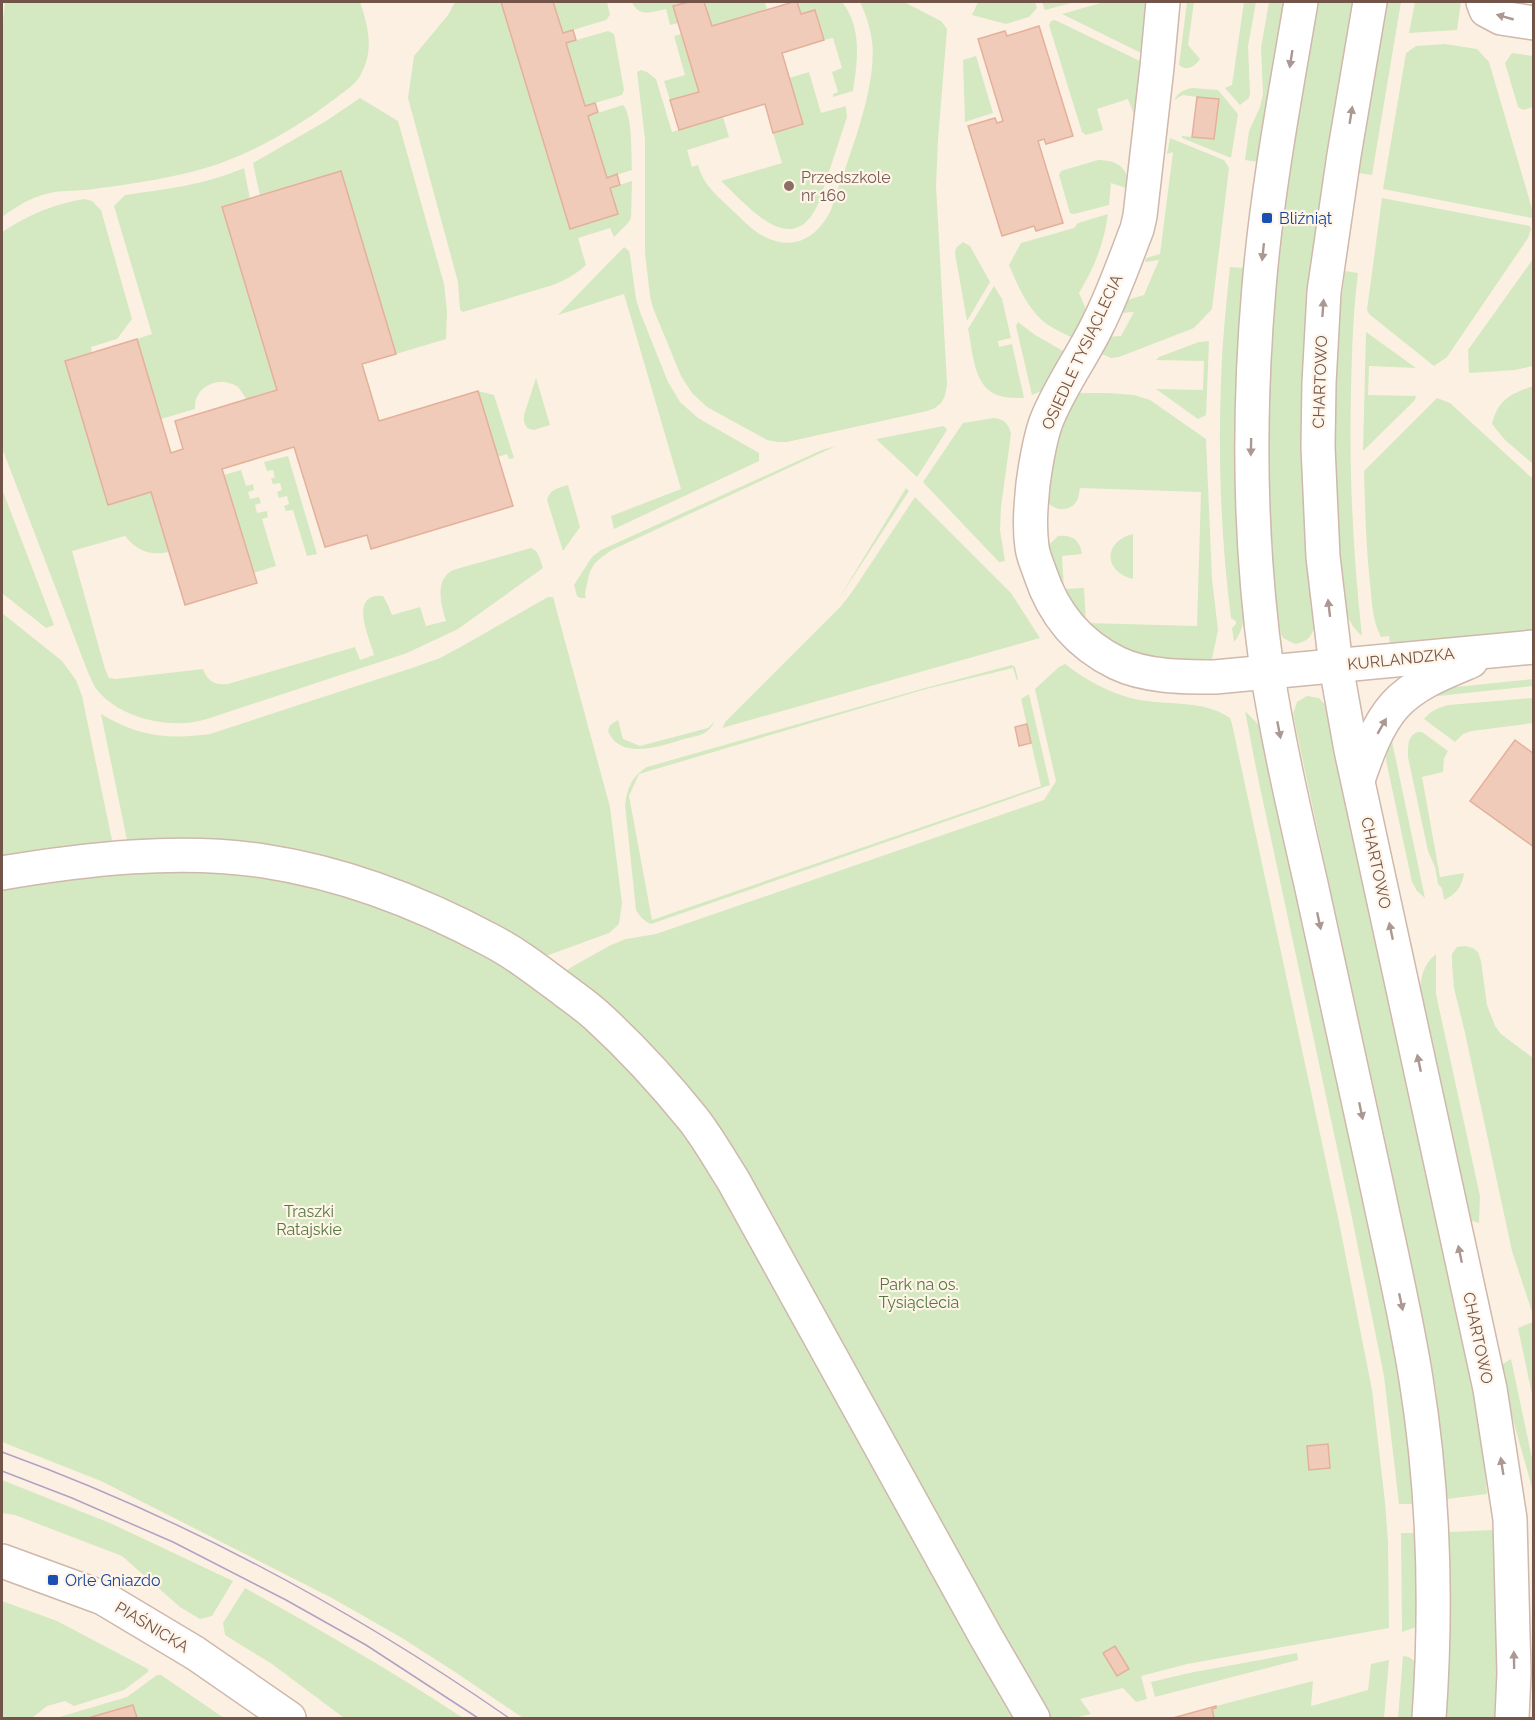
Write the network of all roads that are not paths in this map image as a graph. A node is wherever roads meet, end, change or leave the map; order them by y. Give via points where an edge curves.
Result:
1 (1163, 2) edge
2 (1301, 2) edge
3 (1370, 2) edge
4 (1483, 2) edge
5 (1533, 23) edge
6 (1533, 647) edge
7 (1500, 650) junction
8 (1336, 666) junction
9 (1268, 672) junction
10 (1358, 780) junction
11 (2, 873) edge
12 (2, 1561) edge
13 (289, 1719) edge
14 (1033, 1719) edge
15 (1429, 1719) edge
16 (1512, 1719) edge

1 - 9 street, OSIEDLE TYSIĄCLECIA via 1137,229 1100,321 1046,423 1037,454 1029,515 1032,550 1055,609 1075,634 1117,663 1140,672 1172,675 1215,677
2 -> 9 street via 1267,218 1252,386 1253,522
8 -> 3 street, CHARTOWO via 1319,497 1320,342 1334,222
5 -> 4 street via 1501,18 1486,10
6 - 7 street, KURLANDZKA
7 - 8 street, KURLANDZKA
10 -> 7 street via 1380,727 1395,705 1420,685
8 - 9 street, KURLANDZKA
8 - 10 street, CHARTOWO
9 -> 15 street via 1416,1378 1433,1559 1434,1643
16 -> 10 street, CHARTOWO via 1510,1528 1493,1411
11 - 14 street via 87,861 187,856 263,861 326,873 412,902 492,940 596,1016 644,1063 694,1121 733,1180
12 - 13 street, PIAŚNICKA via 103,1598 195,1653

